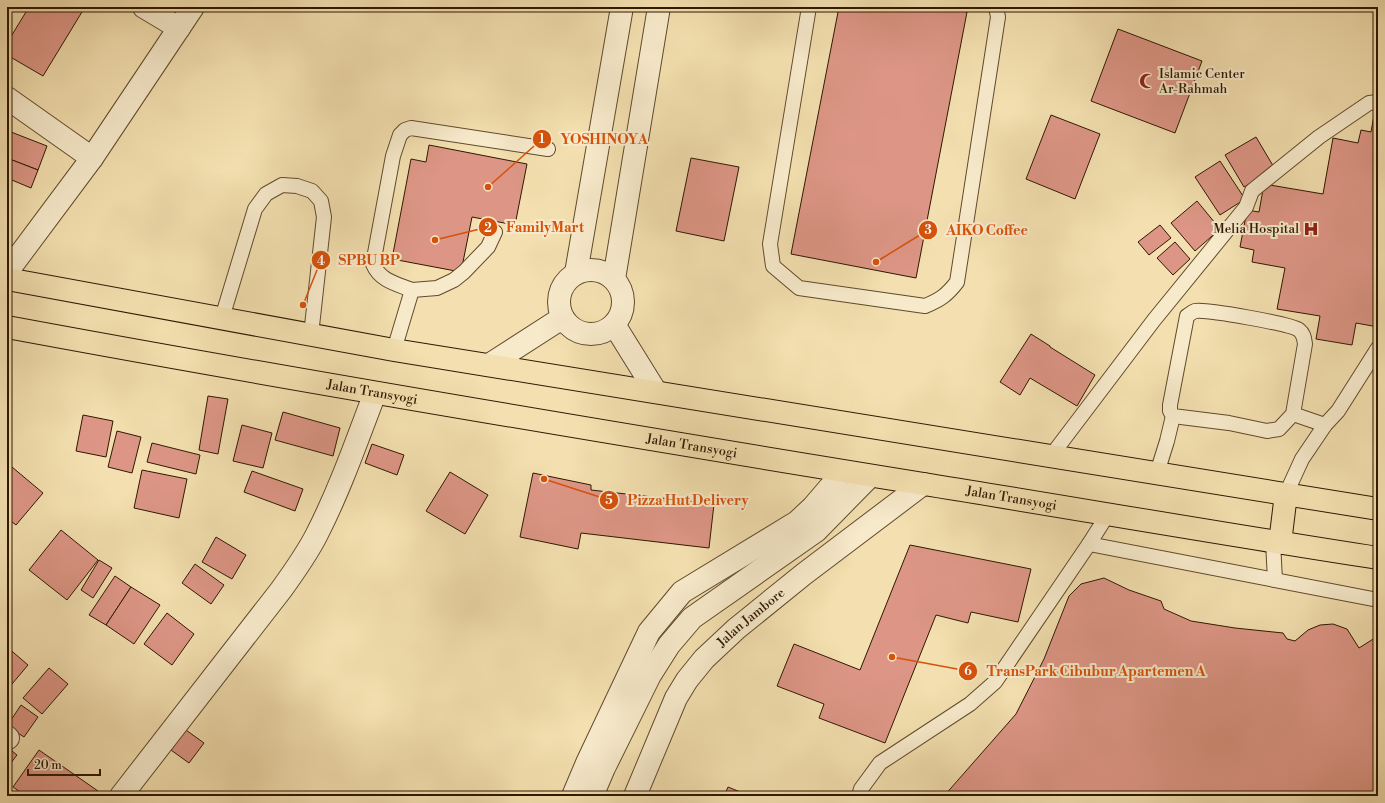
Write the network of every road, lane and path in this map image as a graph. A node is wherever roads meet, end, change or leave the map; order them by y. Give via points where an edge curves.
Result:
1 (144, 7) edge
2 (193, 7) edge
3 (622, 7) edge
4 (659, 7) edge
5 (809, 7) edge
6 (996, 7) edge
7 (179, 28) junction
8 (7, 98) edge
9 (1378, 102) edge
10 (548, 149) dead end
11 (92, 158) junction
12 (495, 232) dead end
13 (7, 272) edge
14 (576, 274) junction
15 (7, 279) edge
16 (614, 279) junction
17 (412, 290) junction
18 (222, 318) junction
19 (562, 318) junction
20 (7, 326) edge
21 (615, 326) junction
22 (311, 334) junction
23 (1378, 348) edge
24 (394, 350) junction
25 (489, 365) junction
26 (656, 392) junction
27 (375, 393) junction
28 (1293, 414) junction
29 (1173, 416) junction
30 (1325, 425) junction
31 (1051, 456) junction
32 (843, 472) junction
33 (1157, 473) junction
34 (870, 476) junction
35 (923, 484) junction
36 (1286, 494) junction
37 (1378, 509) edge
38 (1108, 514) junction
39 (1276, 542) junction
40 (1089, 544) junction
41 (1378, 558) edge
42 (1275, 580) junction
43 (682, 592) junction
44 (1378, 600) edge
45 (692, 618) junction
46 (649, 632) junction
47 (669, 645) junction
48 (121, 796) edge
49 (573, 796) edge
50 (592, 796) edge
51 (635, 796) edge
52 (859, 796) edge

1 - 7 street
2 - 7 street
3 - 14 street
4 - 16 street
5 - 6 lane via 770,244 773,266 799,288 925,306 950,292 957,282 998,18
7 - 11 street
8 - 11 street
9 - 31 lane via 1368,104 1319,137 1252,191 1246,207 1154,320
10 - 17 lane via 411,128 400,135 393,156 373,264 381,277
11 - 13 street
12 - 17 lane via 488,247 454,280 437,288
14 - 16 street via 589,270 602,272
14 - 19 street via 563,285 558,302
15 - 18 highway
16 - 21 street via 623,294 623,311
17 - 24 lane
18 - 22 highway
18 - 22 lane via 256,209 266,194 282,185 297,186 312,191 321,201 324,217
19 - 21 street via 577,332 597,335
19 - 25 street
20 - 27 highway, Jalan Transyogi
21 - 26 street
22 - 24 highway
23 - 30 lane via 1338,411
24 - 25 highway
25 - 26 highway
26 - 31 highway
27 - 32 highway, Jalan Transyogi
27 - 48 street via 332,502 299,564
28 - 29 lane via 1279,428 1267,431
28 - 29 lane via 1305,344 1303,335 1291,327 1194,311 1187,316 1170,405
28 - 30 lane
29 - 33 lane
30 - 36 lane via 1302,459
31 - 33 highway
32 - 34 highway, Jalan Transyogi
32 - 43 street via 797,522
33 - 36 highway
34 - 35 highway, Jalan Transyogi
34 - 45 street via 816,531
35 - 38 highway, Jalan Transyogi
35 - 51 street, Jalan Jambore via 798,579 736,629 704,659 676,698
36 - 37 highway
36 - 39 highway
38 - 39 highway, Jalan Transyogi
38 - 40 lane
39 - 41 highway, Jalan Transyogi
39 - 42 lane
40 - 42 lane
40 - 52 lane via 995,682 970,704 880,764
42 - 44 lane
43 - 45 street
43 - 46 street
45 - 47 street
46 - 47 street
46 - 49 street
47 - 50 street via 650,676

